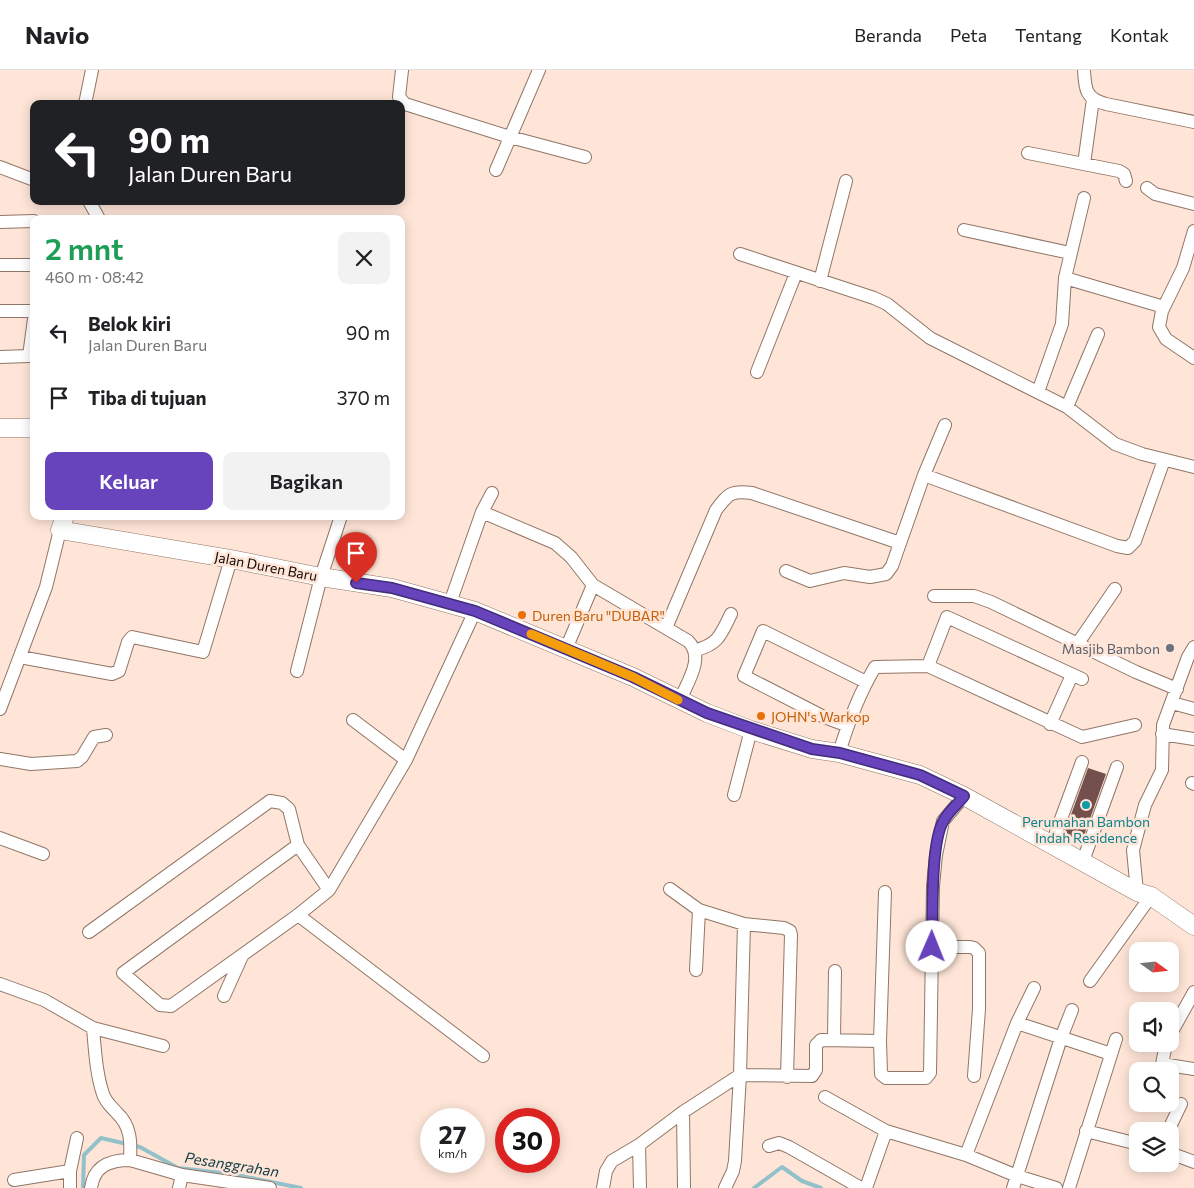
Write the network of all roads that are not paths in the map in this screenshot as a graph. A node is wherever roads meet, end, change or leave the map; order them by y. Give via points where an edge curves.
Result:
1 (92, 70) edge
2 (402, 70) edge
3 (539, 70) edge
4 (1084, 73) edge
5 (1093, 99) junction
6 (86, 100) edge
7 (401, 100) edge
8 (405, 104) edge
9 (1194, 122) edge
10 (510, 137) junction
11 (1028, 154) dead end
12 (585, 157) dead end
13 (1084, 164) junction
14 (0, 167) edge
15 (496, 170) dead end
16 (30, 178) edge
17 (846, 181) dead end
18 (1126, 181) dead end
19 (1147, 188) dead end
20 (1084, 198) dead end
21 (1194, 204) edge
22 (30, 221) edge
23 (0, 222) edge
24 (964, 230) dead end
25 (1194, 231) edge
26 (1070, 253) junction
27 (740, 254) dead end
28 (0, 265) edge
29 (30, 265) edge
30 (1189, 270) edge
31 (796, 273) junction
32 (1065, 278) junction
33 (820, 281) junction
34 (1164, 307) junction
35 (0, 311) edge
36 (30, 311) edge
37 (1098, 334) dead end
38 (30, 349) edge
39 (0, 357) edge
40 (1194, 358) edge
41 (757, 372) dead end
42 (1038, 392) junction
43 (1068, 407) junction
44 (945, 425) dead end
45 (0, 428) edge
46 (30, 428) edge
47 (1164, 460) junction
48 (1194, 467) edge
49 (924, 476) junction
50 (492, 493) dead end
51 (482, 512) junction
52 (340, 520) edge
53 (63, 523) edge
54 (900, 543) junction
55 (231, 559) junction
56 (786, 571) dead end
57 (321, 577) junction
58 (593, 585) junction
59 (1114, 589) dead end
60 (934, 596) dead end
61 (450, 603) junction
62 (475, 611) junction
63 (731, 614) dead end
64 (666, 628) junction
65 (1078, 644) junction
66 (1194, 647) edge
67 (566, 649) junction
68 (696, 650) junction
69 (20, 656) junction
70 (928, 666) junction
71 (297, 671) dead end
72 (866, 682) junction
73 (1177, 689) junction
74 (680, 700) junction
75 (1172, 703) junction
76 (0, 709) edge
77 (1194, 709) edge
78 (353, 720) dead end
79 (1050, 724) junction
80 (1135, 725) dead end
81 (848, 726) junction
82 (751, 730) junction
83 (1162, 734) junction
84 (106, 735) dead end
85 (1194, 739) edge
86 (840, 753) junction
87 (0, 759) edge
88 (406, 760) junction
89 (1082, 762) dead end
90 (1117, 767) dead end
91 (734, 795) dead end
92 (964, 796) junction
93 (0, 838) edge
94 (298, 845) junction
95 (1051, 846) junction
96 (43, 854) dead end
97 (1083, 861) junction
98 (670, 889) dead end
99 (330, 890) junction
100 (885, 892) dead end
101 (1144, 894) junction
102 (699, 910) junction
103 (298, 915) junction
104 (744, 924) junction
105 (1194, 926) edge
106 (89, 932) dead end
107 (932, 947) junction
108 (243, 954) junction
109 (696, 970) dead end
110 (835, 971) dead end
111 (1090, 981) dead end
112 (0, 984) edge
113 (1034, 988) dead end
114 (1194, 992) edge
115 (224, 996) dead end
116 (1072, 1010) dead end
117 (1179, 1018) edge
118 (1017, 1023) junction
119 (93, 1028) junction
120 (1061, 1038) junction
121 (834, 1039) junction
122 (1116, 1039) dead end
123 (880, 1041) junction
124 (163, 1046) dead end
125 (1164, 1052) edge
126 (1111, 1054) junction
127 (483, 1056) dead end
128 (1194, 1069) edge
129 (740, 1075) junction
130 (787, 1076) junction
131 (974, 1076) dead end
132 (825, 1097) dead end
133 (1181, 1104) dead end
134 (683, 1112) junction
135 (1172, 1122) edge
136 (886, 1131) junction
137 (1086, 1131) junction
138 (77, 1138) dead end
139 (1129, 1142) edge
140 (639, 1145) junction
141 (769, 1146) dead end
142 (966, 1154) junction
143 (130, 1155) junction
144 (1179, 1157) edge
145 (1194, 1162) edge
146 (70, 1171) junction
147 (14, 1180) dead end
148 (180, 1182) edge
149 (1015, 1182) edge
150 (223, 1185) edge
151 (70, 1188) edge
152 (91, 1188) edge
153 (270, 1188) edge
154 (603, 1188) edge
155 (640, 1188) edge
156 (684, 1188) edge
157 (725, 1188) edge
158 (861, 1188) edge
159 (866, 1188) edge
160 (1056, 1188) edge
161 (1069, 1188) edge

1 - 6 street
2 - 7 street
3 - 10 street
4 - 5 street via 1085,90
5 - 9 street
5 - 13 street
8 - 10 street
10 - 12 street
10 - 15 street
11 - 13 street
13 - 18 street via 1119,171
14 - 16 street
17 - 33 street
19 - 21 street via 1155,194
20 - 26 street
22 - 23 street
24 - 26 street
25 - 30 street
26 - 32 street
27 - 31 street
28 - 29 street
30 - 34 street
31 - 33 street
31 - 41 street
32 - 34 street
32 - 42 street via 1062,324
33 - 42 street via 887,304 930,338
34 - 40 street via 1160,318 1161,333
35 - 36 street
37 - 43 street
38 - 39 street via 29,356
42 - 43 street
43 - 47 street via 1115,444
44 - 49 street
45 - 46 street
47 - 48 street
47 - 49 street via 1135,541 1128,548
49 - 54 street
50 - 51 street
51 - 58 street via 555,544 571,557
51 - 61 street
52 - 57 street
53 - 55 street, Jalan Duren Baru
53 - 69 street via 50,577
54 - 56 street via 892,566 886,574 878,577 844,573 810,581
54 - 64 street via 738,491 727,496 716,510
55 - 57 street, Jalan Duren Baru
55 - 69 street via 203,652 132,636 119,671 112,674
57 - 61 street, Jalan Duren Baru via 392,588
57 - 71 street
58 - 64 street
58 - 67 street
59 - 65 street
60 - 65 street via 974,596
61 - 62 street, Jalan Duren Baru
62 - 67 street, Jalan Duren Baru
62 - 88 street
63 - 68 street via 716,640 710,646
64 - 68 street via 688,641
65 - 73 street
66 - 73 street
67 - 74 street, Jalan Duren Baru
68 - 74 street via 694,666
69 - 76 street
70 - 72 street via 875,667
70 - 79 street
70 - 79 street via 947,617 1077,677
72 - 81 street
72 - 81 street via 763,631 744,676
73 - 75 street
74 - 82 street, Jalan Duren Baru
75 - 77 street
75 - 83 street
78 - 88 street
79 - 80 street via 1082,737
81 - 86 street
82 - 86 street, Jalan Duren Baru via 812,749
82 - 91 street
83 - 85 street
83 - 101 street via 1162,770 1145,804 1134,850
84 - 87 street via 94,737 77,761 31,764
86 - 92 street, Jalan Duren Baru via 920,775
88 - 99 street
89 - 95 street
90 - 97 street
92 - 95 street, Jalan Duren Baru
92 - 107 street via 943,821 938,840
93 - 96 street
94 - 99 street
94 - 106 street via 288,809 278,801 266,802
94 - 108 street via 123,973 160,1005 168,1008
95 - 97 street, Jalan Duren Baru
97 - 101 street, Jalan Duren Baru
98 - 102 street
99 - 103 street
100 - 123 street
101 - 105 street, Jalan Duren Baru
101 - 111 street
102 - 104 street
102 - 109 street
103 - 108 street
103 - 127 street
104 - 129 street
104 - 130 street via 784,928 791,935
107 - 123 street via 928,1076 883,1076
107 - 131 street via 970,947 979,953
108 - 115 street
110 - 121 street
112 - 119 street via 44,1000
113 - 118 street
114 - 117 street
116 - 120 street
118 - 120 street
118 - 142 street
119 - 124 street
119 - 143 street via 104,1095 126,1123 130,1134
120 - 126 street
120 - 149 street
121 - 123 street
121 - 130 street via 817,1043 814,1074 810,1077
122 - 126 street
125 - 128 street via 1161,1063 1164,1066
126 - 137 street
129 - 130 street
129 - 134 street
129 - 157 street via 733,1172
132 - 136 street
133 - 135 street
134 - 140 street
134 - 156 street
136 - 142 street
136 - 159 street
137 - 139 street
137 - 161 street
138 - 146 street
140 - 154 street via 612,1161
140 - 155 street
141 - 158 street via 780,1142
142 - 149 street
143 - 148 street
143 - 152 street via 106,1163 94,1174
144 - 145 street
146 - 147 street
146 - 151 street
148 - 150 street
149 - 160 street
150 - 153 street

